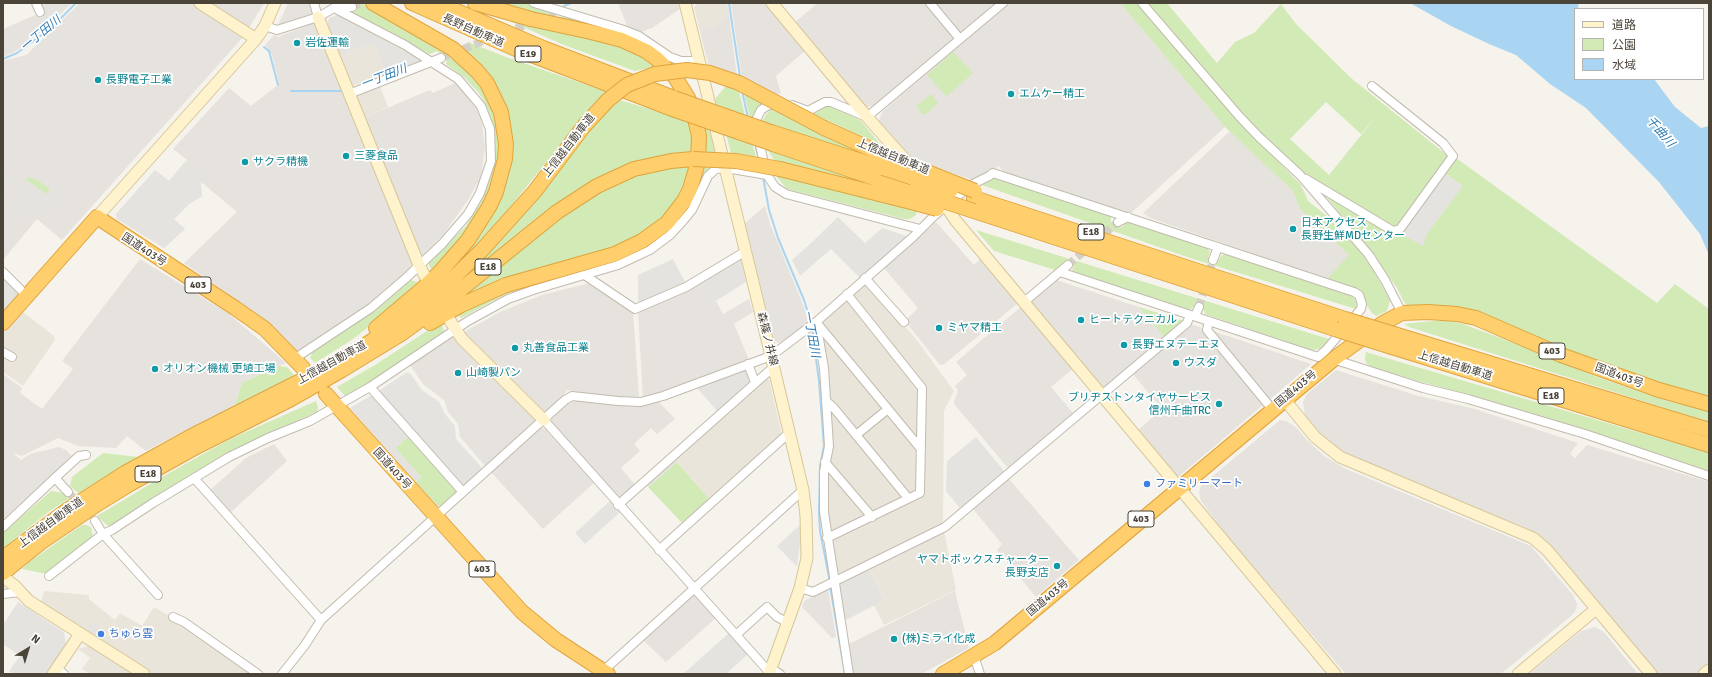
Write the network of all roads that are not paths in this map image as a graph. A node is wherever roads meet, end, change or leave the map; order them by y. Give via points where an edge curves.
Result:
1 (36, 3) edge
2 (200, 3) edge
3 (275, 3) edge
4 (314, 3) edge
5 (373, 3) edge
6 (387, 3) edge
7 (412, 3) edge
8 (438, 3) edge
9 (454, 3) edge
10 (474, 3) edge
11 (534, 3) edge
12 (685, 3) edge
13 (772, 3) edge
14 (930, 3) edge
15 (1003, 3) edge
16 (1142, 3) edge
17 (334, 8) junction
18 (352, 8) dead end
19 (40, 12) dead end
20 (318, 17) junction
21 (265, 26) junction
22 (256, 39) junction
23 (960, 39) junction
24 (441, 58) tunnel mouth
25 (699, 61) junction
26 (432, 62) junction
27 (559, 67) junction
28 (1372, 86) dead end
29 (349, 94) junction
30 (649, 95) junction
31 (674, 104) junction
32 (868, 117) junction
33 (772, 138) junction
34 (883, 162) junction
35 (726, 168) junction
36 (768, 173) junction
37 (1300, 175) junction
38 (914, 197) junction
39 (974, 205) junction
40 (946, 206) junction
41 (1128, 217) junction
42 (97, 218) junction
43 (1118, 222) tunnel mouth
44 (920, 229) junction
45 (1218, 247) junction
46 (746, 251) junction
47 (1213, 260) tunnel mouth
48 (419, 265) junction
49 (1068, 265) tunnel mouth
50 (3, 272) edge
51 (1060, 272) junction
52 (586, 276) junction
53 (426, 278) dead end
54 (865, 278) junction
55 (1204, 280) junction
56 (847, 294) junction
57 (27, 296) junction
58 (1024, 302) junction
59 (1199, 307) tunnel mouth
60 (1402, 313) junction
61 (1193, 316) junction
62 (449, 318) dead end
63 (1209, 321) junction
64 (904, 322) dead end
65 (3, 323) edge
66 (814, 324) junction
67 (456, 330) junction
68 (1395, 341) junction
69 (3, 352) edge
70 (771, 356) junction
71 (12, 357) dead end
72 (1339, 362) dead end
73 (299, 363) joint
74 (748, 364) junction
75 (768, 371) dead end
76 (755, 382) junction
77 (370, 387) junction
78 (326, 394) dead end
79 (1101, 395) junction
80 (266, 399) junction
81 (291, 399) junction
82 (1284, 399) junction
83 (826, 401) junction
84 (1709, 404) edge
85 (336, 405) junction
86 (888, 409) junction
87 (1272, 409) junction
88 (544, 420) junction
89 (1709, 430) edge
90 (789, 433) junction
91 (856, 435) junction
92 (1709, 445) edge
93 (921, 449) junction
94 (86, 455) dead end
95 (825, 462) junction
96 (1709, 476) edge
97 (55, 478) junction
98 (194, 478) junction
99 (1179, 487) junction
100 (803, 490) junction
101 (68, 492) tunnel mouth
102 (463, 492) junction
103 (908, 498) junction
104 (618, 505) junction
105 (872, 517) junction
106 (95, 521) tunnel mouth
107 (439, 521) junction
108 (3, 527) edge
109 (103, 534) junction
110 (827, 538) junction
111 (659, 550) junction
112 (6, 563) edge
113 (49, 576) dead end
114 (3, 577) edge
115 (831, 583) junction
116 (800, 588) junction
117 (694, 590) junction
118 (20, 592) junction
119 (3, 594) edge
120 (158, 595) dead end
121 (1596, 609) junction
122 (173, 617) dead end
123 (321, 620) junction
124 (787, 622) junction
125 (80, 634) junction
126 (736, 636) junction
127 (974, 656) junction
128 (1709, 670) edge
129 (58, 672) edge
130 (603, 673) edge
131 (774, 673) edge
132 (144, 674) edge
133 (258, 674) edge
134 (282, 674) edge
135 (849, 674) edge
136 (943, 674) edge
137 (980, 674) edge
138 (1335, 674) edge
139 (1518, 674) edge
140 (1651, 674) edge
141 (1704, 674) edge

1 - 19 street
2 - 22 street
3 - 21 street
4 - 20 street
5 - 80 highway via 453,49 487,83 498,105 505,128 502,175 489,207 468,240 440,272 388,319 358,341
6 - 27 highway via 487,43
7 - 27 highway, 長野自動車道 / E19
8 - 30 highway, 長野自動車道 / E19
9 - 31 highway
10 - 81 highway via 622,40 657,59 675,76 682,87 697,123 698,162 690,189 667,223 642,241 614,254 532,276 482,295 330,381
11 - 25 street via 557,12 597,20 639,36 681,62
12 - 25 street, 森篠ノ井線
13 - 32 street
14 - 23 street
15 - 23 street
16 - 37 street via 1239,116
17 - 18 street
17 - 20 street
17 - 26 street
20 - 21 street via 277,30
20 - 29 street
21 - 22 street
22 - 42 street
23 - 32 street
24 - 26 street
25 - 35 street, 森篠ノ井線
26 - 29 street
26 - 48 street via 458,78 481,106 490,129 491,161 480,194 468,214 442,244
27 - 30 highway, 長野自動車道 / E19
28 - 37 street via 1443,144 1453,156 1400,229 1389,229
29 - 48 street
30 - 31 highway, 上信越自動車道 / E18
31 - 33 highway, 上信越自動車道 / E18, bridge
32 - 36 street via 831,102 825,102 808,111 783,101 767,106 761,110 755,122
32 - 40 street
33 - 34 highway, 上信越自動車道 / E18
33 - 38 highway, 上信越自動車道 / E18
34 - 39 highway, 上信越自動車道 / E18, bridge
34 - 80 highway, 上信越自動車道 / E18, bridge via 739,83 710,73 687,70 655,74 627,85 608,100 584,126 517,211 482,250 438,291 400,322 358,350
35 - 36 street
35 - 46 street, 森篠ノ井線
35 - 52 street via 711,172 692,210 670,235 650,250
36 - 38 highway, 上信越自動車道 / E18
36 - 44 street via 775,187 786,194
36 - 81 highway, 上信越自動車道 / E18, bridge via 736,161 693,159 634,169 597,186 540,225 418,322 373,352
37 - 60 street via 1369,255
38 - 39 highway, 上信越自動車道 / E18, bridge
39 - 55 highway, 上信越自動車道 / E18
39 - 55 highway, 上信越自動車道 / E18
40 - 41 street via 971,185 993,173
40 - 44 street
40 - 58 street
41 - 43 street
41 - 45 street
42 - 57 highway
42 - 73 highway, 国道403号 / 403 via 265,329
44 - 54 street
45 - 47 street
45 - 63 street via 1354,292 1359,295 1362,304 1318,357
46 - 52 street via 686,287 635,309
46 - 70 street, 森篠ノ井線
48 - 53 street
48 - 73 street via 371,308
49 - 51 street
50 - 57 street
51 - 58 street
51 - 61 street
52 - 67 street via 561,281 508,299
54 - 56 street
54 - 64 street
55 - 68 highway, 上信越自動車道 / E18, bridge via 1345,319
55 - 68 highway, 上信越自動車道 / E18, bridge via 1335,329
56 - 66 street
56 - 93 street via 922,388
57 - 65 highway
58 - 79 street
59 - 61 street
60 - 82 highway, 国道403号 / 403 via 1358,339
60 - 84 highway, 国道403号 / 403 via 1428,312 1476,318 1569,357 1659,390
61 - 63 street
61 - 79 street
62 - 67 street
63 - 87 street via 1207,330
66 - 70 street
66 - 83 street via 824,368
66 - 86 street
67 - 77 street
67 - 88 street via 462,339
68 - 89 highway, 上信越自動車道 / E18
68 - 92 highway, 上信越自動車道 / E18
69 - 71 street
70 - 74 street
70 - 90 street, 森篠ノ井線
72 - 96 street via 1585,434
74 - 76 street
74 - 88 street via 641,402 572,396
75 - 76 street
76 - 104 street
77 - 85 street
77 - 102 street
78 - 85 highway, 国道403号
79 - 99 street
79 - 115 street via 945,527
80 - 112 highway, 上信越自動車道 / E18 via 188,438 66,510
81 - 112 highway, 上信越自動車道 / E18 via 130,484
82 - 87 highway, 国道403号 / 403
82 - 121 street via 1315,437 1340,457 1533,538 1547,550
83 - 91 street
83 - 95 street via 829,446
85 - 98 street via 310,421 254,444
85 - 107 highway, 国道403号
86 - 91 street
86 - 93 street
87 - 99 highway, 国道403号 / 403
88 - 102 street
88 - 104 street
90 - 100 street, 森篠ノ井線
90 - 111 street
91 - 103 street
93 - 103 street via 920,493
94 - 97 street via 79,456
95 - 105 street
95 - 110 street via 824,512
97 - 101 street
97 - 108 street
98 - 109 street
98 - 123 street
99 - 127 highway, 国道403号 / 403 via 995,643
99 - 138 street
100 - 116 street, 森篠ノ井線 via 807,558
100 - 117 street
102 - 107 street
103 - 105 street
104 - 111 street
105 - 110 street
106 - 109 street
107 - 123 street
107 - 130 highway, 国道403号 via 462,538 511,592 522,612
109 - 113 street
109 - 120 street
110 - 115 street
111 - 117 street
114 - 118 street
115 - 116 street via 813,592
115 - 135 street
116 - 124 street, 森篠ノ井線
117 - 126 street
117 - 130 street
118 - 119 street
118 - 125 street via 29,601
121 - 139 street
121 - 140 street
122 - 133 street
123 - 134 street
124 - 126 street via 767,607
124 - 131 street, 森篠ノ井線
125 - 129 street
125 - 132 street
126 - 131 street
127 - 136 highway, 国道403号 / 403
127 - 137 street
128 - 141 street

